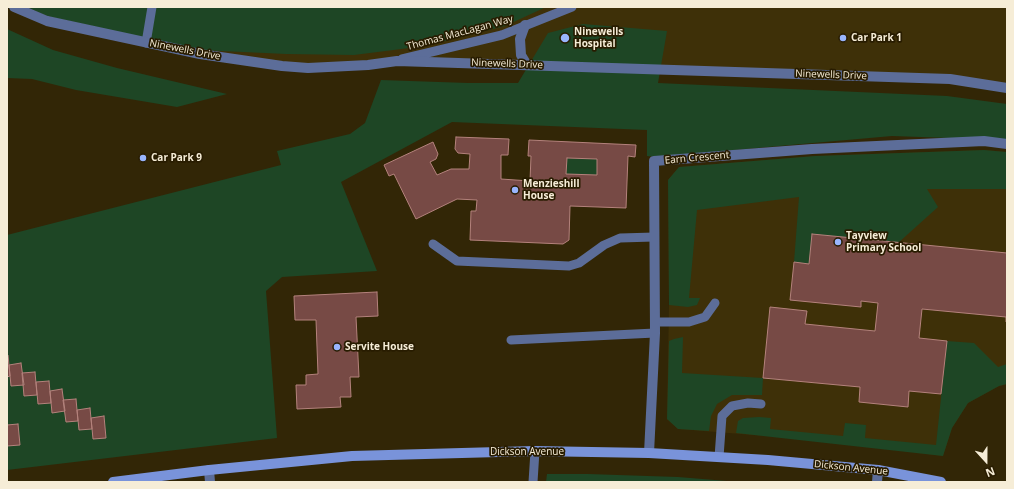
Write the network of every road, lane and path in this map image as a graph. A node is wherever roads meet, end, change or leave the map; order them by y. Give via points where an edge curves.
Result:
1 (14, 7) edge
2 (152, 7) edge
3 (572, 7) edge
4 (525, 26) junction
5 (146, 43) junction
6 (397, 61) junction
7 (527, 65) junction
8 (1007, 88) edge
9 (1007, 144) edge
10 (654, 237) junction
11 (433, 244) dead end
12 (715, 303) dead end
13 (655, 322) junction
14 (655, 334) junction
15 (511, 340) dead end
16 (761, 404) dead end
17 (535, 451) junction
18 (649, 453) junction
19 (719, 457) junction
20 (209, 470) junction
21 (878, 470) junction
22 (113, 482) edge
23 (210, 482) edge
24 (533, 482) edge
25 (877, 482) edge
26 (941, 482) edge

1 - 5 street, Ninewells Drive via 47,21
2 - 5 lane
3 - 4 lane, Thomas MacLagan Way
4 - 6 lane, Thomas MacLagan Way
4 - 7 street via 520,39 521,55
5 - 6 street, Ninewells Drive via 200,54 308,68
6 - 7 street, Ninewells Drive
7 - 8 street, Ninewells Drive via 950,79
9 - 10 street, Earn Crescent via 984,141 819,148 654,161
10 - 11 lane via 620,238 604,245 579,263 569,266 457,261
10 - 13 street, Earn Crescent
12 - 13 lane via 705,317 689,322
13 - 14 street, Earn Crescent
14 - 15 lane
14 - 18 street, Earn Crescent
16 - 19 lane via 732,406 722,416
17 - 18 street, Dickson Avenue
17 - 20 street, Dickson Avenue via 352,456
17 - 24 lane
18 - 19 street, Dickson Avenue
19 - 21 street, Dickson Avenue
20 - 22 street, Dickson Avenue
20 - 23 street
21 - 25 street
21 - 26 street, Dickson Avenue

